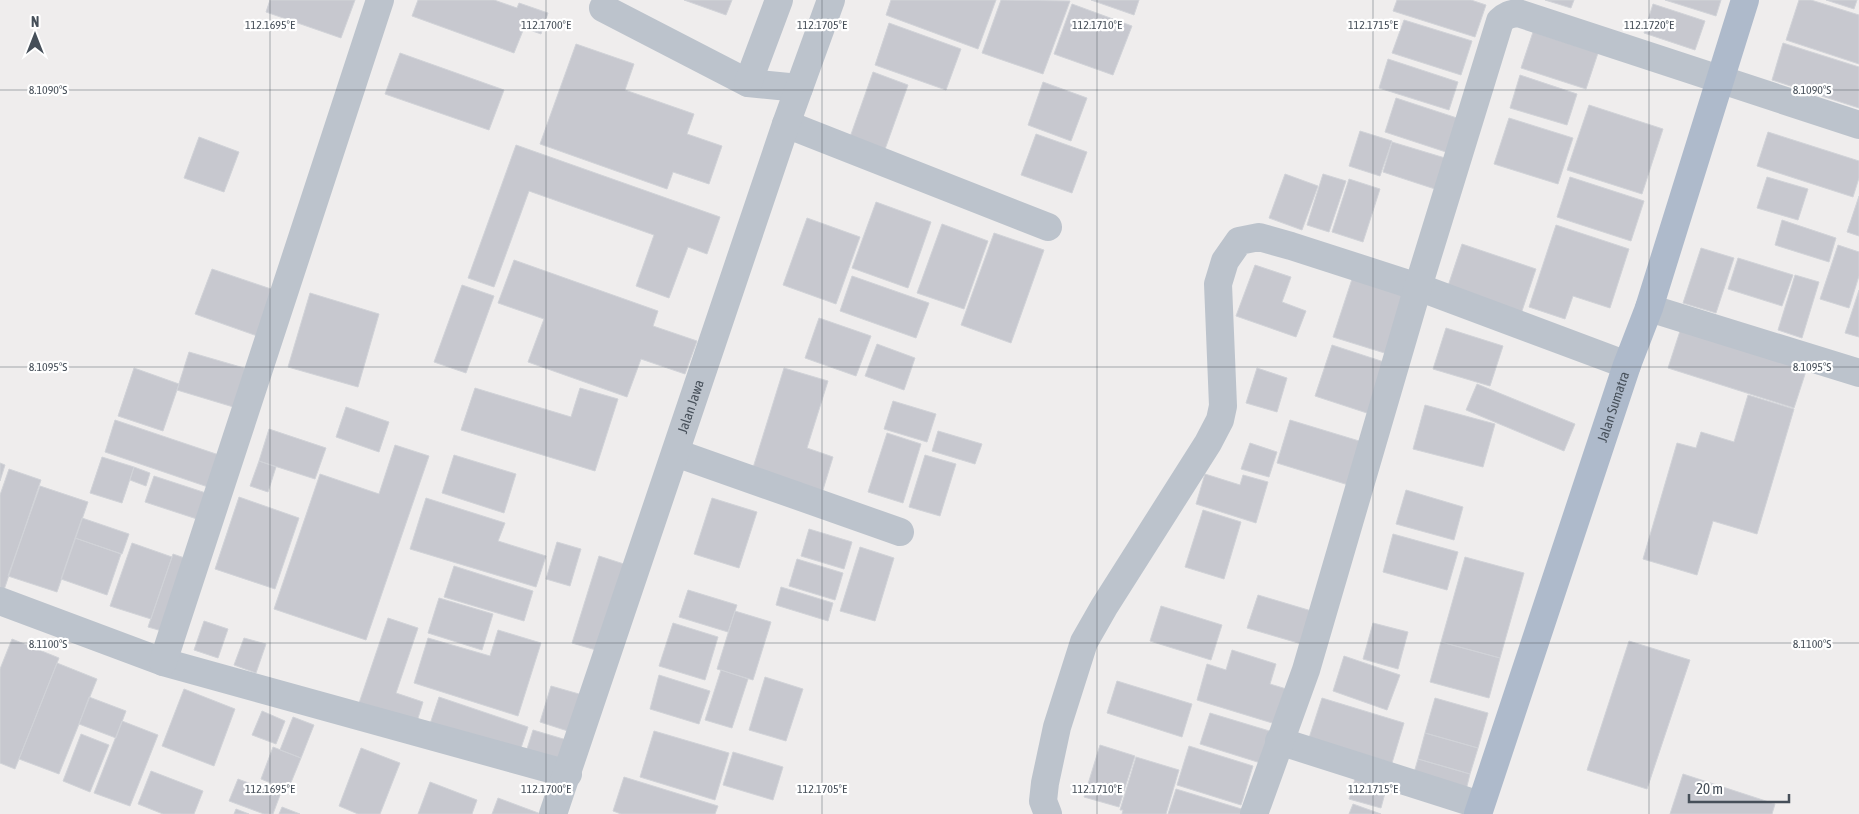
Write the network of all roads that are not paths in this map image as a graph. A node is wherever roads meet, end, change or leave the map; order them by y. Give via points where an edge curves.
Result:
1 (380, 0) edge
2 (779, 0) edge
3 (831, 0) edge
4 (1744, 0) edge
5 (603, 8) dead end
6 (1720, 80) junction
7 (748, 83) junction
8 (799, 88) junction
9 (786, 124) junction
10 (1859, 125) edge
11 (1048, 226) dead end
12 (1418, 287) junction
13 (1649, 308) junction
14 (1627, 365) junction
15 (1859, 373) edge
16 (676, 453) junction
17 (900, 532) dead end
18 (0, 601) edge
19 (163, 662) junction
20 (1279, 741) junction
21 (568, 774) junction
22 (1479, 810) edge
23 (553, 814) edge
24 (1048, 814) edge
25 (1254, 814) edge

1 - 19 street
2 - 7 street
3 - 8 street, Jalan Jawa
4 - 6 main road, Jalan Sumatra
5 - 7 street
6 - 10 street
6 - 12 street via 1518,14 1504,17 1500,21
6 - 13 main road, Jalan Sumatra
7 - 8 street
8 - 9 street, Jalan Jawa
9 - 11 street
9 - 16 street, Jalan Jawa
12 - 14 street
12 - 20 street via 1306,670
12 - 24 street via 1259,237 1238,241 1225,261 1218,284 1223,377 1220,420 1084,642 1056,727 1043,801
13 - 14 main road, Jalan Sumatra
13 - 15 street
14 - 22 main road, Jalan Sumatra
16 - 17 street
16 - 21 street, Jalan Jawa
18 - 19 street
19 - 21 street
20 - 22 street
20 - 25 street
21 - 23 street, Jalan Jawa

